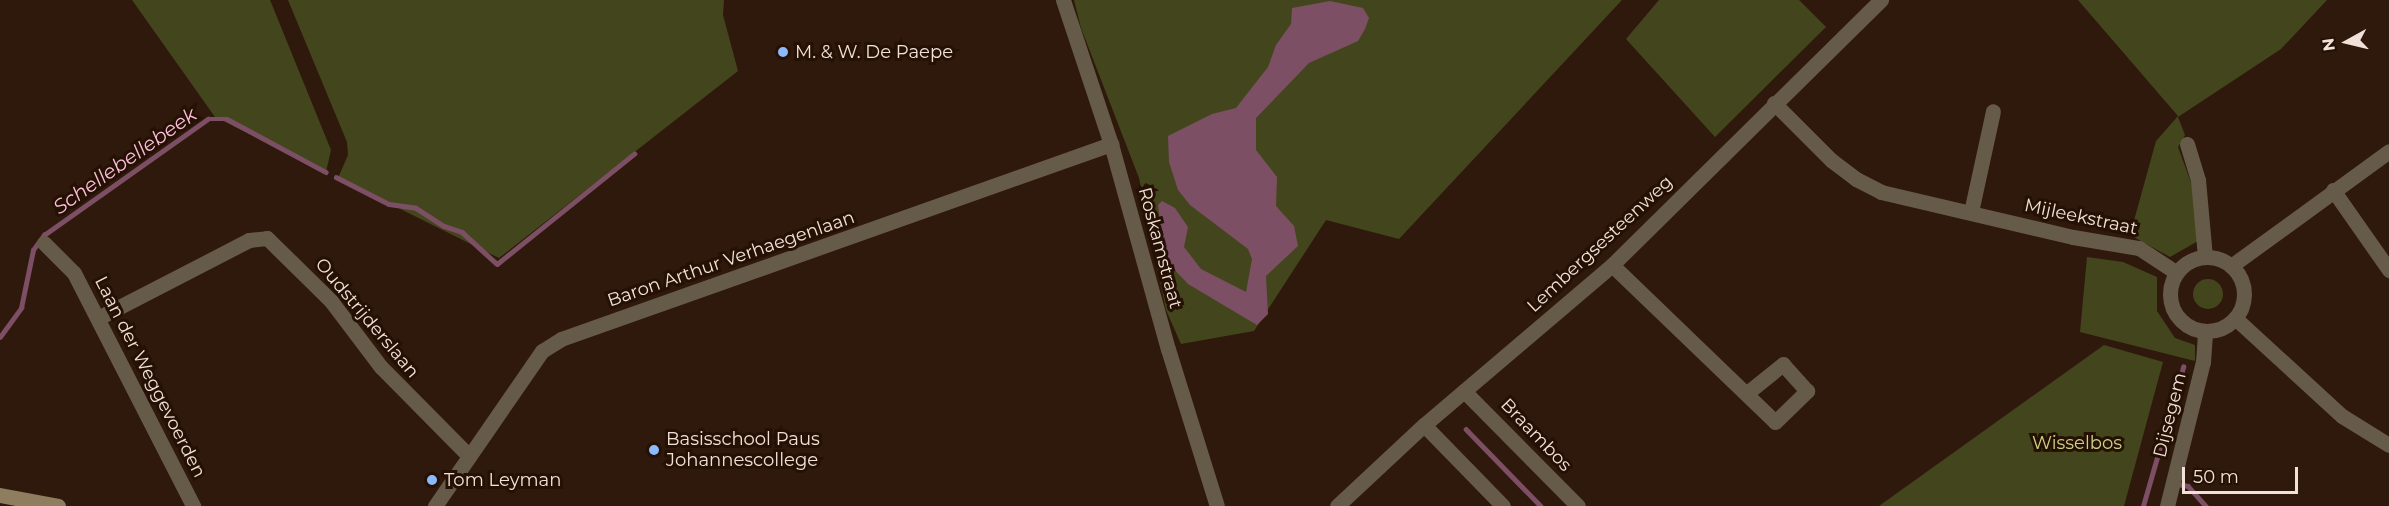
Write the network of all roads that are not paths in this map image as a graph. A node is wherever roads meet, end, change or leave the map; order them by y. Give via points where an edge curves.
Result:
1 (1063, 0) edge
2 (1881, 0) edge
3 (1774, 103) junction
4 (1993, 111) dead end
5 (1111, 144) junction
6 (2187, 144) dead end
7 (2389, 152) edge
8 (2333, 190) junction
9 (1971, 212) junction
10 (44, 243) dead end
11 (2205, 257) junction
12 (1612, 265) junction
13 (2231, 266) junction
14 (2389, 270) edge
15 (2177, 273) junction
16 (98, 318) junction
17 (2235, 318) junction
18 (2205, 331) junction
19 (1464, 391) junction
20 (1747, 393) dead end
21 (1425, 425) junction
22 (2389, 445) edge
23 (470, 456) junction
24 (0, 495) edge
25 (58, 506) edge
26 (193, 506) edge
27 (435, 506) edge
28 (1217, 506) edge
29 (1337, 506) edge
30 (1503, 506) edge
31 (1578, 506) edge
32 (2167, 506) edge

1 - 5 street, Roskamstraat
2 - 3 street, Lembergsesteenweg
3 - 9 street, Mijleekstraat via 1856,179 1881,192
3 - 12 street, Lembergsesteenweg
4 - 9 street
5 - 23 street, Baron Arthur Verhaegenlaan via 561,339 542,351
5 - 28 street, Roskamstraat
6 - 11 street via 2198,180
7 - 8 street
8 - 13 street
8 - 14 street
9 - 15 street, Mijleekstraat via 2073,237 2139,248
10 - 16 street, Laan der Weggevoerden via 74,273
11 - 13 street
11 - 15 street via 2190,261
12 - 19 street, Lembergsesteenweg
12 - 20 street
13 - 17 street via 2241,278 2245,293
15 - 18 street via 2170,295 2173,308 2190,327
16 - 23 street, Oudstrijderslaan via 249,240 267,238 331,301 381,367
16 - 26 street, Laan der Weggevoerden
17 - 18 street via 2216,330
17 - 22 street via 2342,416
18 - 32 street, Dijsegem via 2203,362
19 - 21 street, Lembergsesteenweg
19 - 31 street, Braambos
21 - 29 street, Lembergsesteenweg
21 - 30 street
23 - 27 street, Baron Arthur Verhaegenlaan
24 - 25 main road

